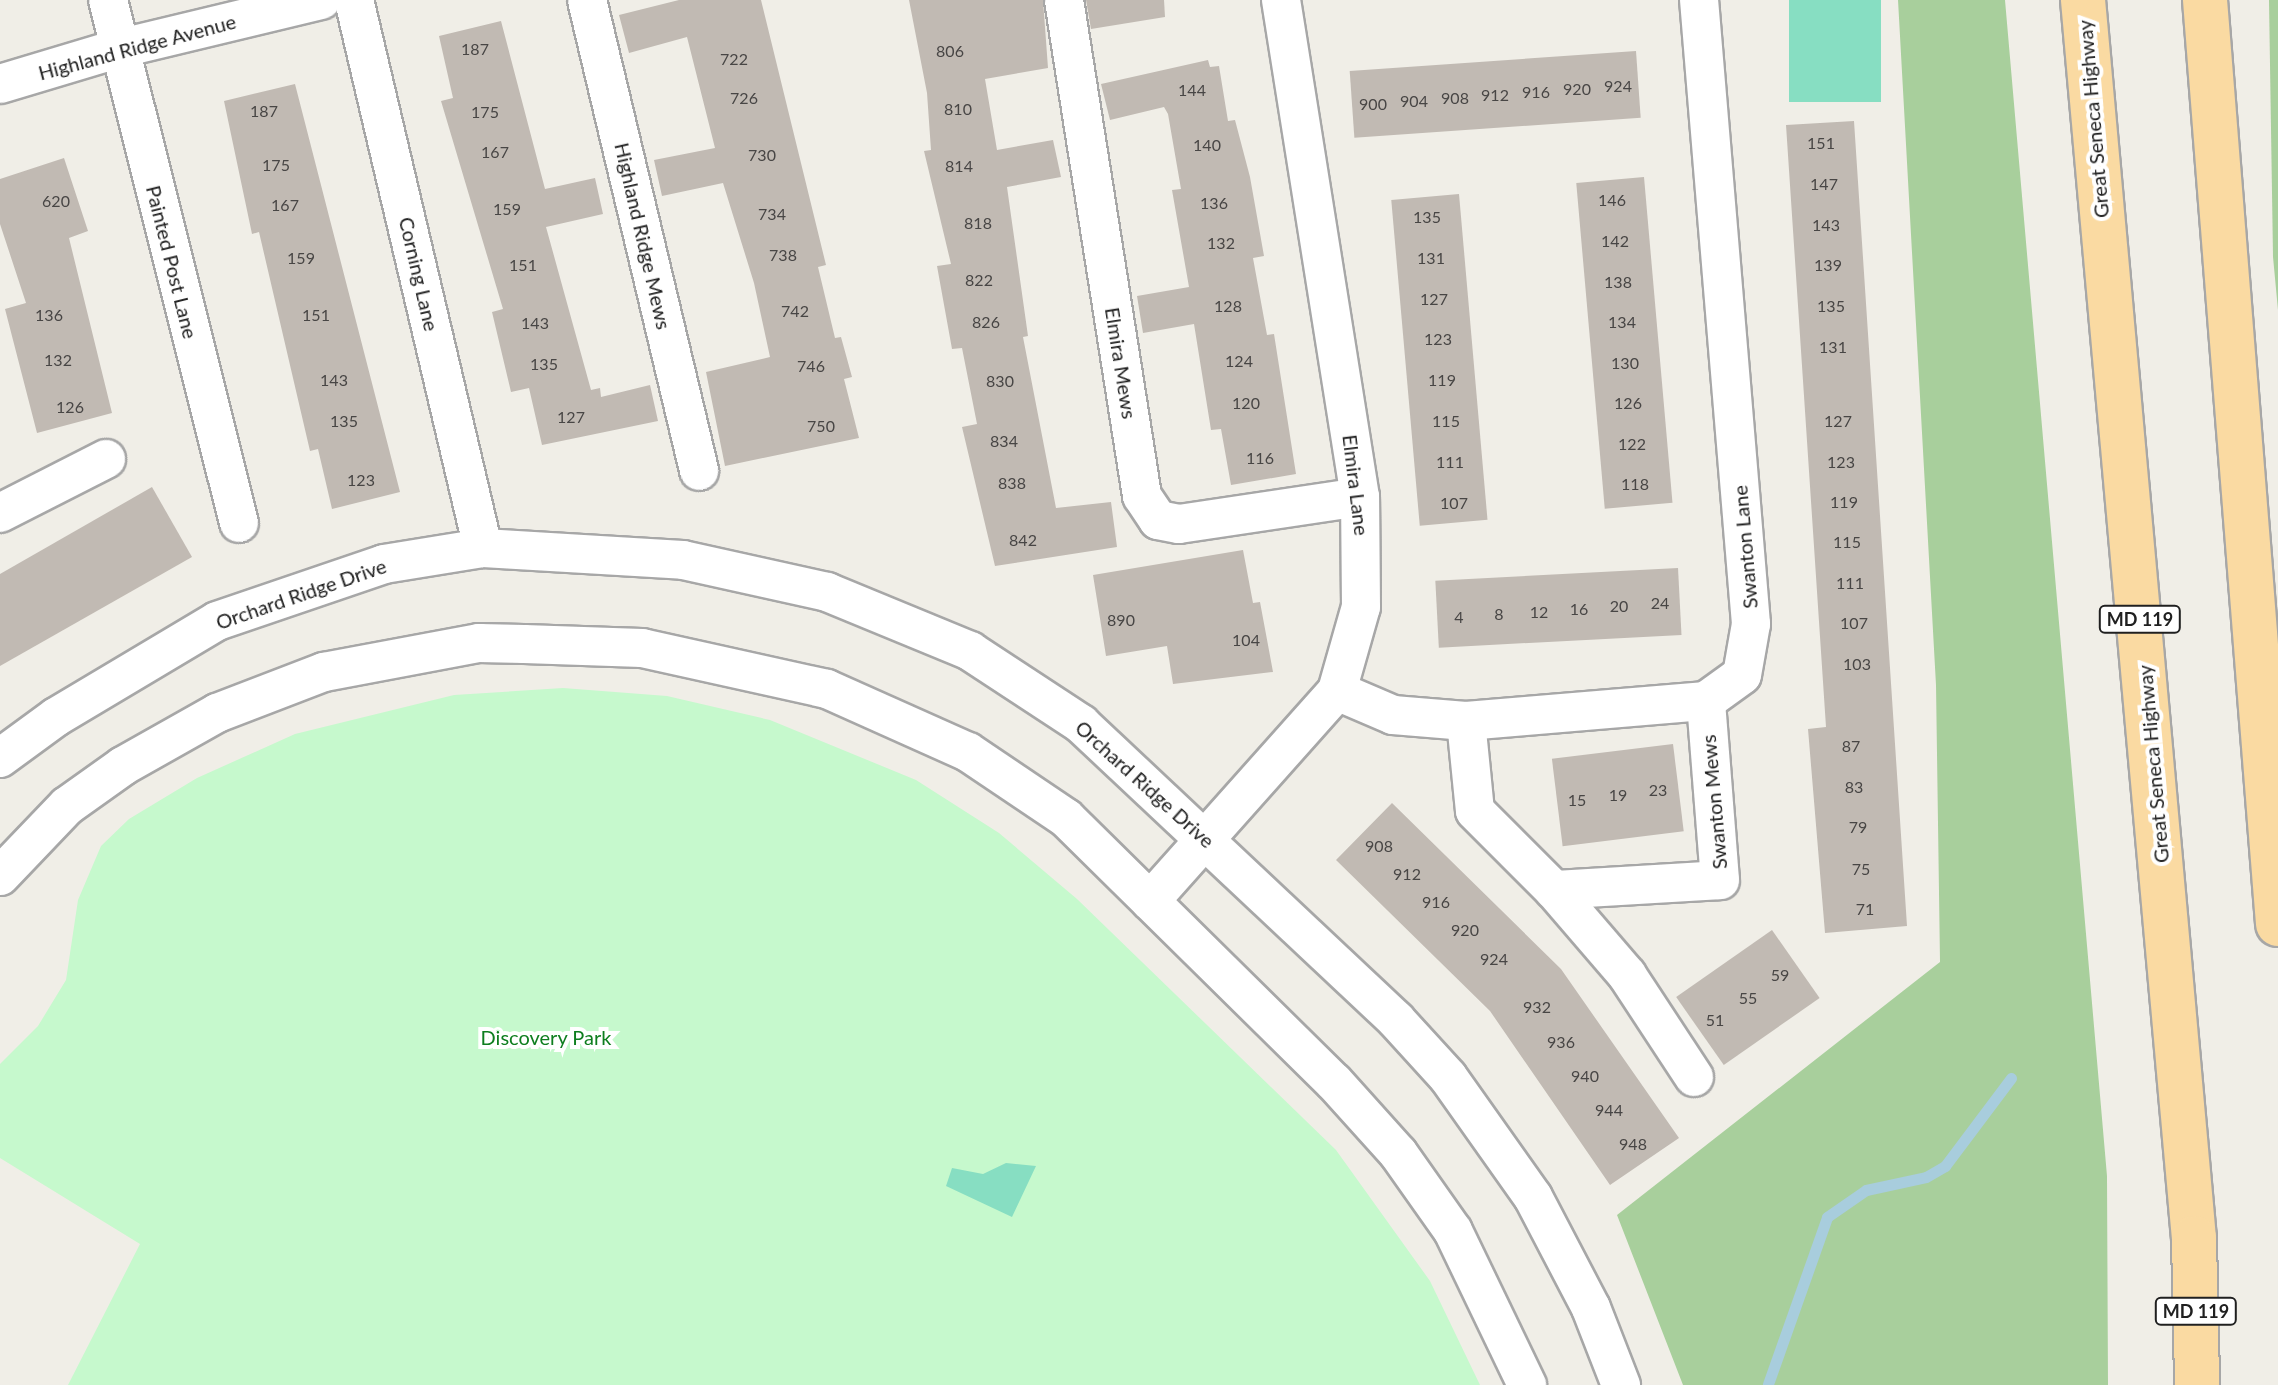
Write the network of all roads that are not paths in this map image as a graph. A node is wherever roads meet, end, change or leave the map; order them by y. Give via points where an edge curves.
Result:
1 (108, 0) edge
2 (321, 0) edge
3 (354, 0) edge
4 (587, 0) edge
5 (1064, 0) edge
6 (1281, 0) edge
7 (1699, 0) edge
8 (2083, 0) edge
9 (2205, 0) edge
10 (117, 49) junction
11 (0, 84) edge
12 (106, 459) dead end
13 (699, 471) dead end
14 (1360, 497) junction
15 (0, 513) edge
16 (239, 523) dead end
17 (483, 548) junction
18 (1337, 691) junction
19 (1706, 701) junction
20 (1466, 721) junction
21 (0, 758) edge
22 (1207, 841) junction
23 (0, 876) edge
24 (1554, 890) junction
25 (1150, 901) junction
26 (2278, 924) edge
27 (1694, 1077) dead end
28 (1527, 1385) edge
29 (1621, 1385) edge
30 (2197, 1385) edge

1 - 10 street, Painted Post Lane
2 - 10 street, Highland Ridge Avenue
3 - 17 street, Corning Lane
4 - 13 street, Highland Ridge Mews
5 - 14 street, Elmira Mews via 1142,496 1158,520 1179,524
6 - 14 street, Elmira Lane
7 - 19 street, Swanton Lane via 1751,624 1742,675
8 - 30 main road, Great Seneca Highway / MD 119 via 2193,1222
9 - 26 main road
10 - 11 street, Highland Ridge Avenue
10 - 16 street, Painted Post Lane
12 - 15 street
14 - 18 street, Elmira Lane via 1361,607
17 - 21 street, Orchard Ridge Drive via 384,564 217,621 56,717
17 - 22 street, Orchard Ridge Drive via 683,560 827,592 982,659 1081,724
18 - 20 street via 1393,715
18 - 22 street, Elmira Lane
19 - 20 street
19 - 24 street, Swanton Mews via 1720,880
20 - 24 street via 1475,811
22 - 25 street, Elmira Lane
22 - 29 street, Orchard Ridge Drive via 1396,1020 1495,1139 1564,1252
23 - 25 street via 67,806 217,713 324,672 479,643 642,648 827,689 968,752 1066,818
24 - 27 street via 1627,975
25 - 28 street via 1334,1082 1398,1153 1453,1231

